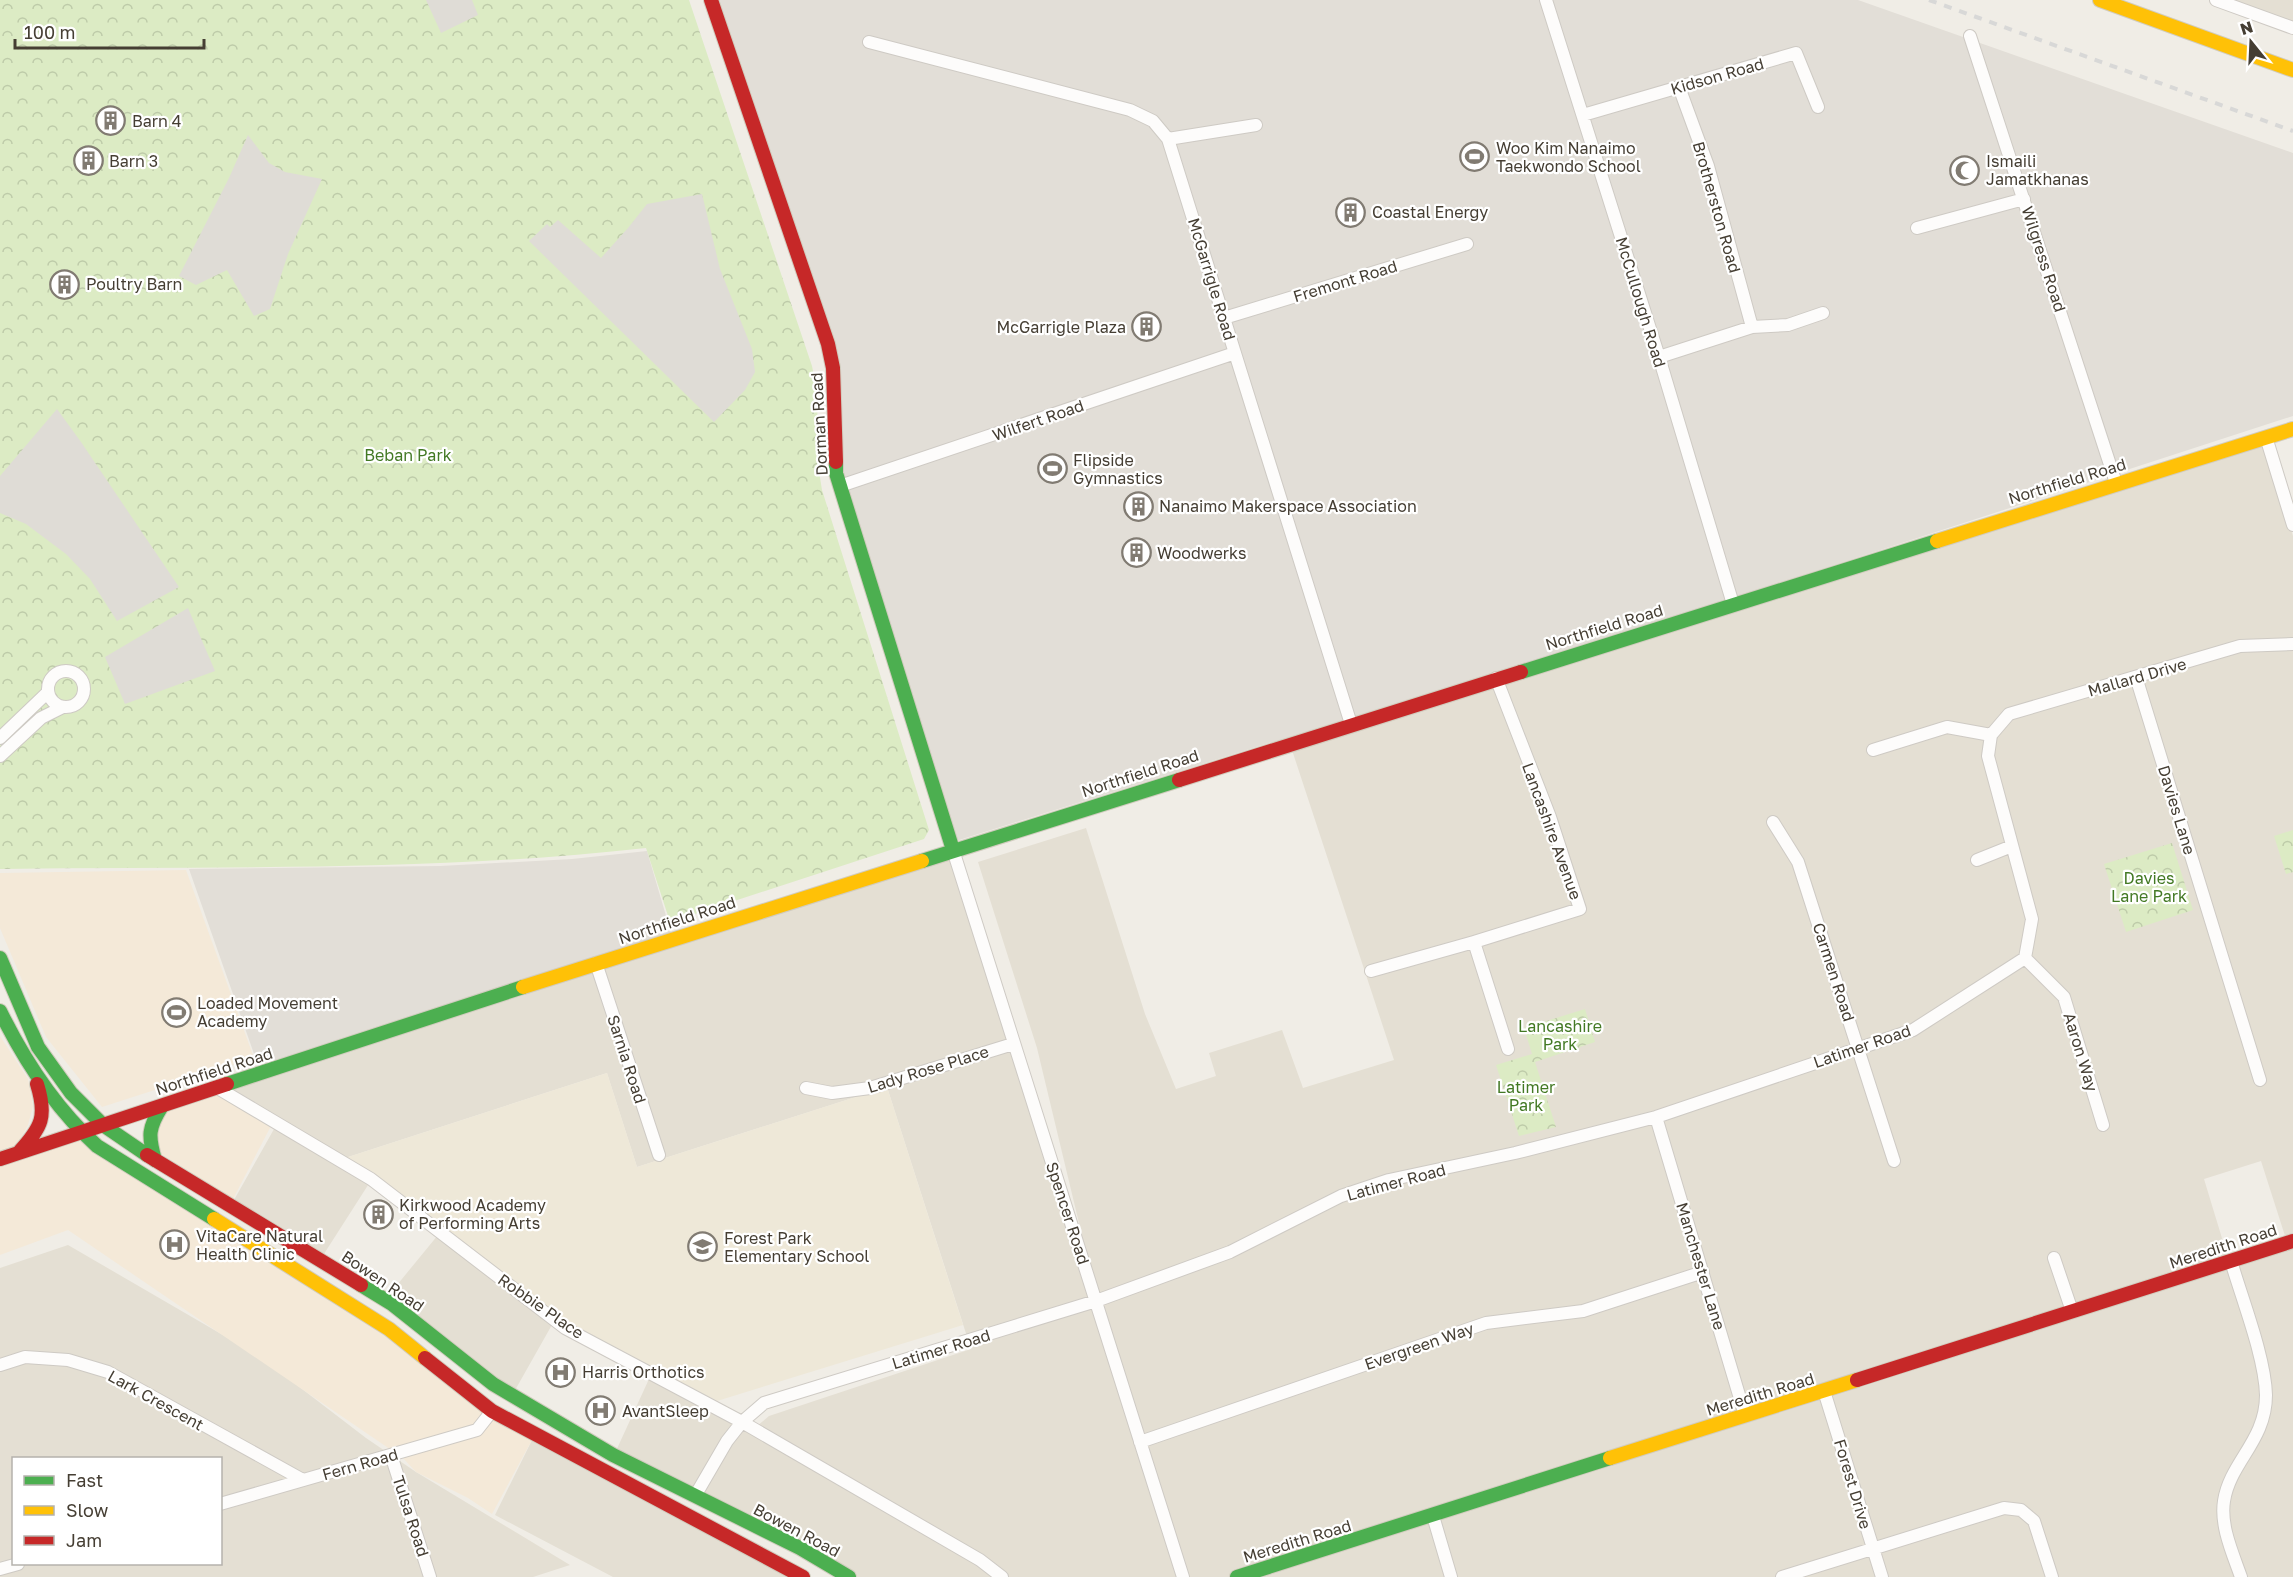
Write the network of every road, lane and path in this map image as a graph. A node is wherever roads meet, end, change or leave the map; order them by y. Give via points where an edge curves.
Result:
1 (711, 0) edge
2 (1546, 0) edge
3 (2100, 0) edge
4 (2216, 0) edge
5 (2293, 28) edge
6 (1970, 36) dead end
7 (869, 42) dead end
8 (2293, 70) edge
9 (1679, 87) junction
10 (1818, 107) dead end
11 (1583, 115) junction
12 (1256, 125) dead end
13 (1168, 139) junction
14 (2024, 198) junction
15 (1917, 228) dead end
16 (1467, 244) dead end
17 (1823, 313) dead end
18 (1224, 318) junction
19 (1752, 327) junction
20 (1235, 353) junction
21 (1659, 357) junction
22 (2293, 429) edge
23 (2266, 437) junction
24 (2116, 483) junction
25 (840, 486) junction
26 (2293, 525) edge
27 (1733, 604) junction
28 (2293, 644) edge
29 (2136, 677) junction
30 (1496, 678) junction
31 (48, 692) junction
32 (63, 707) junction
33 (1351, 724) junction
34 (1991, 735) junction
35 (0, 738) edge
36 (1873, 750) dead end
37 (0, 756) edge
38 (1773, 822) dead end
39 (2012, 846) junction
40 (953, 850) junction
41 (1977, 860) dead end
42 (1474, 942) junction
43 (0, 958) edge
44 (2025, 958) junction
45 (596, 963) junction
46 (1371, 971) dead end
47 (0, 1011) edge
48 (1013, 1044) junction
49 (1859, 1048) junction
50 (1508, 1049) dead end
51 (34, 1075) junction
52 (2260, 1080) dead end
53 (216, 1087) junction
54 (806, 1088) dead end
55 (162, 1106) junction
56 (1656, 1117) junction
57 (103, 1125) junction
58 (2103, 1125) dead end
59 (81, 1132) junction
60 (18, 1153) junction
61 (659, 1155) dead end
62 (0, 1159) edge
63 (155, 1160) junction
64 (1894, 1161) dead end
65 (2293, 1241) edge
66 (2054, 1258) dead end
67 (2231, 1261) junction
68 (1702, 1272) junction
69 (1096, 1301) junction
70 (2072, 1311) junction
71 (0, 1365) edge
72 (1824, 1391) junction
73 (492, 1411) junction
74 (1745, 1415) junction
75 (742, 1422) junction
76 (1140, 1442) junction
77 (392, 1455) junction
78 (303, 1480) junction
79 (695, 1496) junction
80 (222, 1503) edge
81 (1433, 1516) junction
82 (1873, 1549) junction
83 (1278, 1571) edge
84 (430, 1577) edge
85 (803, 1577) edge
86 (849, 1577) edge
87 (1002, 1577) edge
88 (1183, 1577) edge
89 (1237, 1577) edge
90 (1451, 1577) edge
91 (1782, 1577) edge
92 (1882, 1577) edge
93 (2052, 1577) edge
94 (2241, 1577) edge

1 - 25 street, Dorman Road via 828,344
2 - 11 street, McCullough Road
3 - 8 street
4 - 5 street
6 - 14 street, Wilgress Road
7 - 13 street, McGarrigle Road via 1130,110 1153,121
9 - 10 street, Kidson Road via 1796,53
9 - 11 street, Kidson Road
9 - 19 street, Brotherston Road via 1708,166
11 - 21 street, McCullough Road
12 - 13 street
13 - 18 street, McGarrigle Road
14 - 15 street
14 - 24 street, Wilgress Road
16 - 18 street, Fremont Road
17 - 19 street via 1788,325
18 - 20 street, McGarrigle Road
19 - 21 street
20 - 25 street, Wilfert Road
20 - 33 street, McGarrigle Road
21 - 27 street, McCullough Road
22 - 23 street, Northfield Road
23 - 24 street, Northfield Road
23 - 26 street
24 - 27 street, Northfield Road
25 - 40 street, Dorman Road
27 - 30 street, Northfield Road
28 - 29 street, Mallard Drive via 2240,646
29 - 34 street, Mallard Drive via 2009,714
29 - 52 street, Davies Lane
30 - 33 street, Northfield Road
30 - 42 street, Lancashire Avenue via 1551,817 1580,909
31 - 32 street via 54,703
31 - 32 street via 50,680 58,673 70,671 80,676 85,687 82,699 72,707
31 - 35 street
32 - 37 street via 41,718
33 - 40 street, Northfield Road
34 - 36 street via 1947,727
34 - 39 street via 1989,756
38 - 49 street, Carmen Road via 1798,862
39 - 41 street
39 - 44 street via 2032,919
40 - 45 street, Northfield Road
40 - 48 street, Spencer Road
42 - 46 street
42 - 50 street
43 - 57 street, Bowen Road via 38,1047 71,1093
44 - 49 street, Latimer Road via 1913,1030
44 - 58 street, Aaron Way via 2064,997
45 - 53 street, Northfield Road
45 - 61 street, Sarnia Road
47 - 51 street
48 - 54 street, Lady Rose Place via 870,1088 832,1094
48 - 69 street, Spencer Road
49 - 56 street, Latimer Road
49 - 64 street, Carmen Road
51 - 59 street
51 - 60 street via 44,1103 44,1119
53 - 55 street, Northfield Road
53 - 75 street, Robbie Place via 371,1179 565,1328
55 - 57 street, Northfield Road
55 - 63 street via 147,1134
56 - 68 street, Manchester Lane
56 - 69 street, Latimer Road via 1389,1180 1341,1196 1230,1252
57 - 59 street, Northfield Road
57 - 63 street, Bowen Road
59 - 60 street, Northfield Road
59 - 73 street via 117,1159 389,1329
60 - 62 street, Northfield Road
63 - 79 street, Bowen Road via 392,1304 493,1384 613,1455
65 - 67 street, Meredith Road
66 - 70 street
67 - 70 street, Meredith Road
67 - 94 street via 2266,1395 2261,1428 2231,1480 2224,1501 2224,1523
68 - 74 street, Manchester Lane
68 - 76 street, Evergreen Way via 1583,1311 1486,1323
69 - 75 street, Latimer Road via 764,1403
69 - 76 street, Spencer Road
70 - 72 street, Meredith Road
71 - 78 street, Lark Crescent via 25,1357 57,1359 108,1372
72 - 74 street, Meredith Road
72 - 82 street, Forest Drive
73 - 77 street, Fern Road via 477,1430
73 - 85 street
74 - 81 street, Meredith Road
75 - 79 street, Latimer Road
75 - 87 street, Robbie Place via 980,1560
76 - 88 street, Spencer Road
77 - 78 street, Fern Road
77 - 84 street, Tulsa Road
78 - 80 street, Fern Road
79 - 86 street, Bowen Road
81 - 83 street, Meredith Road
81 - 90 street
82 - 91 street
82 - 92 street, Forest Drive
82 - 93 street via 2004,1508 2021,1510 2034,1521
83 - 89 street, Meredith Road

